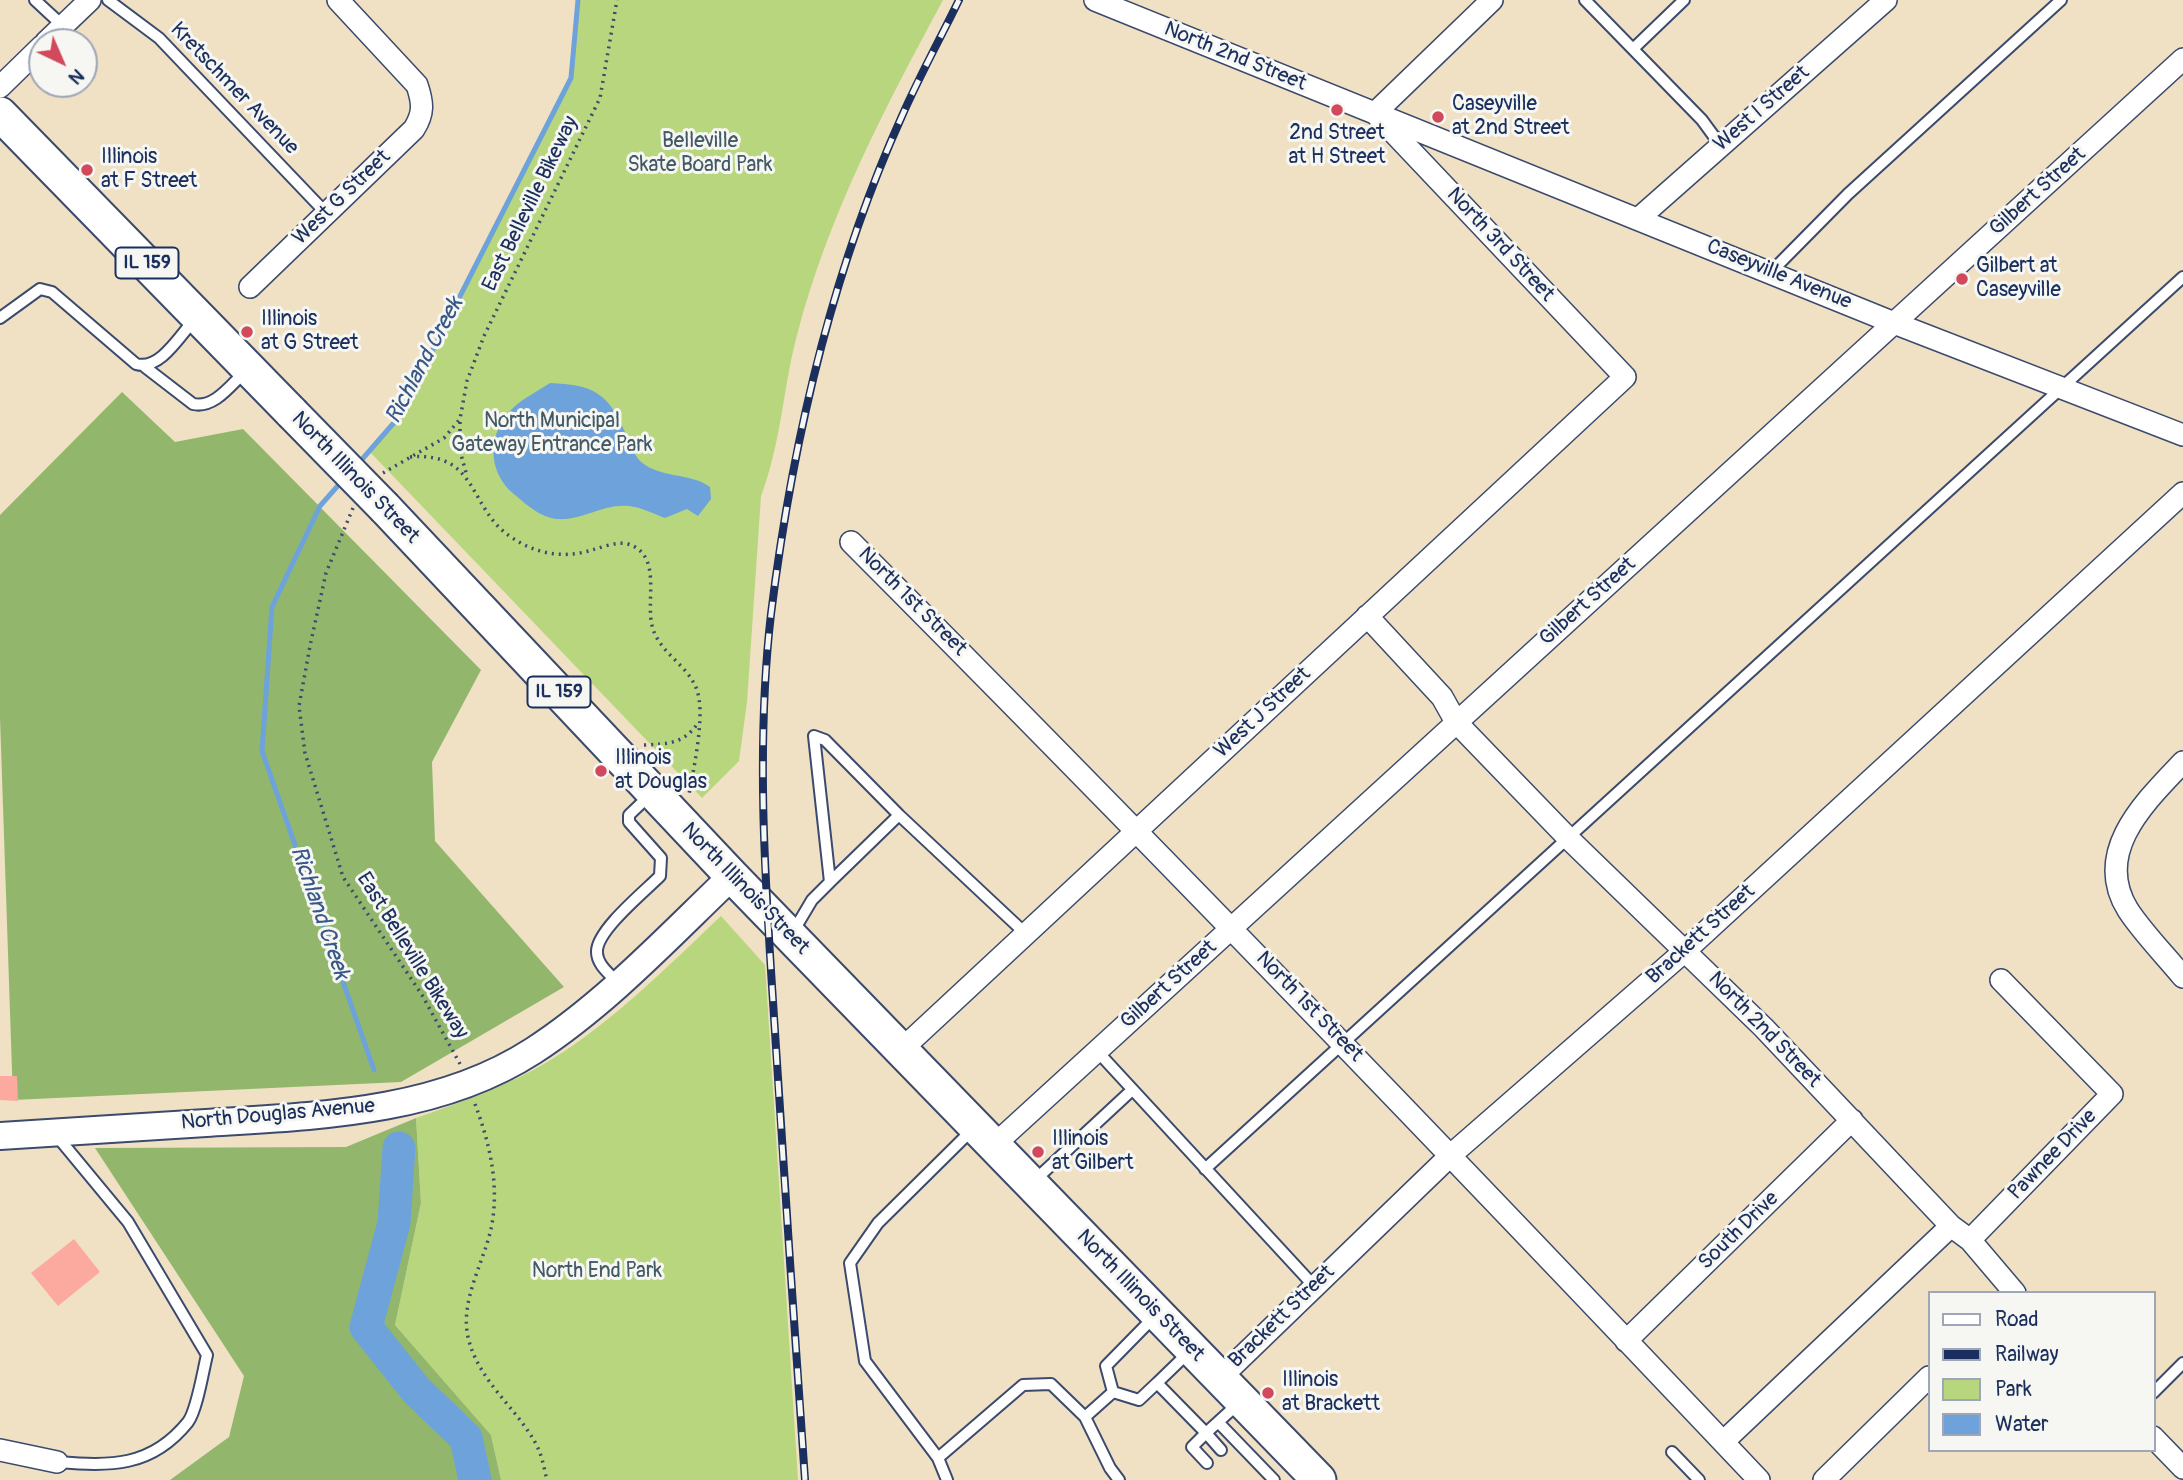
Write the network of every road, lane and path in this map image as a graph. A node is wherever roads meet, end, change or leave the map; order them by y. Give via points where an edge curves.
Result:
1 (35, 0) edge
2 (90, 0) edge
3 (108, 0) edge
4 (338, 0) edge
5 (617, 0) edge
6 (1095, 0) edge
7 (1492, 0) edge
8 (1586, 0) edge
9 (1684, 0) edge
10 (1886, 0) edge
11 (2061, 0) edge
12 (63, 26) joint
13 (1633, 49) junction
14 (2183, 59) edge
15 (28, 60) edge
16 (0, 87) edge
17 (1376, 113) junction
18 (0, 114) edge
19 (1721, 146) junction
20 (325, 212) junction
21 (1638, 219) junction
22 (1772, 271) junction
23 (2183, 277) edge
24 (250, 287) dead end
25 (198, 315) junction
26 (0, 318) edge
27 (1894, 323) junction
28 (145, 367) junction
29 (249, 368) junction
30 (1625, 377) joint
31 (2061, 388) junction
32 (460, 419) junction
33 (2183, 435) edge
34 (408, 457) junction
35 (468, 478) junction
36 (2183, 493) edge
37 (373, 496) junction
38 (851, 542) dead end
39 (1367, 616) junction
40 (699, 721) junction
41 (1457, 722) junction
42 (608, 745) junction
43 (2183, 762) edge
44 (690, 787) dead end
45 (653, 792) junction
46 (899, 814) junction
47 (1138, 830) junction
48 (1569, 839) junction
49 (732, 876) junction
50 (830, 882) junction
51 (1231, 929) junction
52 (1026, 934) junction
53 (790, 936) junction
54 (1686, 950) junction
55 (2183, 977) edge
56 (2001, 980) dead end
57 (618, 983) junction
58 (1343, 1043) junction
59 (901, 1051) junction
60 (1097, 1051) junction
61 (467, 1082) junction
62 (1132, 1090) junction
63 (1852, 1120) junction
64 (55, 1133) junction
65 (0, 1136) edge
66 (984, 1136) junction
67 (1452, 1154) junction
68 (1205, 1169) junction
69 (1031, 1184) junction
70 (1951, 1226) junction
71 (1970, 1240) junction
72 (1314, 1286) junction
73 (2013, 1291) edge
74 (1158, 1314) junction
75 (1626, 1341) junction
76 (1192, 1349) junction
77 (2183, 1363) edge
78 (1927, 1379) edge
79 (1157, 1383) junction
80 (2155, 1391) edge
81 (1113, 1392) junction
82 (1226, 1400) junction
83 (1085, 1417) junction
84 (1206, 1433) junction
85 (2155, 1439) edge
86 (1723, 1442) junction
87 (0, 1450) edge
88 (1222, 1450) dead end
89 (1672, 1452) dead end
90 (938, 1458) junction
91 (57, 1462) joint
92 (1208, 1463) dead end
93 (2183, 1468) edge
94 (547, 1480) edge
95 (947, 1480) edge
96 (1119, 1480) edge
97 (1274, 1480) edge
98 (1318, 1480) edge
99 (1699, 1480) edge
100 (1759, 1480) edge
101 (1824, 1480) edge

1 - 12 lane
2 - 12 street
3 - 20 lane, Kretschmer Avenue via 159,38
4 - 20 street, West G Street via 404,68 417,85 423,104 414,129
5 - 32 path, East Belleville Bikeway via 600,98 484,336 467,381
6 - 17 street, North 2nd Street
7 - 17 street
8 - 13 lane
9 - 13 lane
10 - 19 street, West I Street
11 - 22 lane via 1848,194
13 - 19 lane
14 - 27 street, Gilbert Street
15 - 16 street
17 - 21 street, Caseyville Avenue
17 - 30 street, North 3rd Street
18 - 25 main road, North Illinois Street / IL 159
19 - 21 street, West I Street
20 - 24 street, West G Street
21 - 22 street, Caseyville Avenue
22 - 27 street, Caseyville Avenue
23 - 31 lane
25 - 28 lane via 157,362
25 - 29 main road, North Illinois Street / IL 159
26 - 28 lane via 31,293 40,289 52,292
27 - 31 street, Caseyville Avenue
27 - 41 street, Gilbert Street
28 - 29 lane via 193,404 203,406
29 - 37 main road, North Illinois Street / IL 159, bridge
30 - 39 street, West J Street
31 - 33 street, Caseyville Avenue
31 - 48 lane
32 - 34 path via 444,438
32 - 35 path, East Belleville Bikeway via 460,451
34 - 35 path, East Belleville Bikeway via 438,457
34 - 37 path
35 - 40 path, East Belleville Bikeway via 502,531 525,546 553,555 622,543 639,550 651,576 652,628 658,642 692,680 699,699
36 - 54 street, Brackett Street
37 - 42 main road, North Illinois Street / IL 159
37 - 61 path, East Belleville Bikeway via 326,573 299,706 305,752 343,877 422,995
38 - 47 street, North 1st Street
39 - 41 street, North 2nd Street via 1442,697
39 - 47 street, West J Street
40 - 42 path via 675,743
40 - 44 path, East Belleville Bikeway
41 - 48 street, North 2nd Street
41 - 51 street, Gilbert Street
42 - 45 main road, North Illinois Street / IL 159
43 - 55 street via 2126,829 2116,854 2115,878 2128,909
45 - 49 main road, North Illinois Street / IL 159
45 - 57 lane via 629,815 629,822 661,858 660,876 599,937 600,964
46 - 50 lane
46 - 50 lane via 825,740 814,736
46 - 52 lane
47 - 51 street, North 1st Street
47 - 52 street, West J Street
48 - 54 street, North 2nd Street
48 - 58 lane
49 - 53 main road, North Illinois Street / IL 159
49 - 57 street, North Douglas Avenue
50 - 53 lane via 812,900
51 - 58 street, North 1st Street
51 - 60 street, Gilbert Street
52 - 59 street, West J Street
53 - 59 main road, North Illinois Street / IL 159
54 - 63 street, North 2nd Street
54 - 67 street, Brackett Street
56 - 71 street, Pawnee Drive via 2112,1094
57 - 61 street, North Douglas Avenue via 533,1051
58 - 67 street, North 1st Street
58 - 68 lane
59 - 66 main road, North Illinois Street / IL 159
60 - 62 lane
60 - 66 street, Gilbert Street
61 - 64 street, North Douglas Avenue via 338,1115
61 - 94 path, East Belleville Bikeway via 489,1152 495,1202 468,1304 468,1337 483,1373 536,1444
62 - 68 lane
62 - 69 lane
63 - 70 street, North 2nd Street
63 - 75 street, South Drive
64 - 65 street, North Douglas Avenue
64 - 91 lane via 128,1222 207,1355 189,1420 146,1458 101,1466
66 - 69 main road, North Illinois Street / IL 159
66 - 90 lane via 878,1223 850,1264 865,1361
67 - 72 street, Brackett Street
67 - 75 street, North 1st Street
68 - 72 lane
69 - 74 main road, North Illinois Street / IL 159
70 - 71 street, North 2nd Street
70 - 86 street
71 - 73 street, North 2nd Street
72 - 82 street, Brackett Street
74 - 76 main road, North Illinois Street / IL 159
74 - 81 lane via 1105,1366
75 - 86 street, North 1st Street
76 - 79 lane
76 - 82 main road, North Illinois Street / IL 159
77 - 80 lane
78 - 101 street
79 - 81 lane via 1139,1400
79 - 84 lane
81 - 83 lane
82 - 84 lane
82 - 97 lane
82 - 98 main road, North Illinois Street / IL 159
83 - 90 lane via 1051,1384 1023,1385
83 - 96 lane
84 - 88 lane
84 - 92 lane via 1192,1447
85 - 93 street
86 - 100 street, North 1st Street
87 - 91 street
89 - 99 lane
90 - 95 lane

